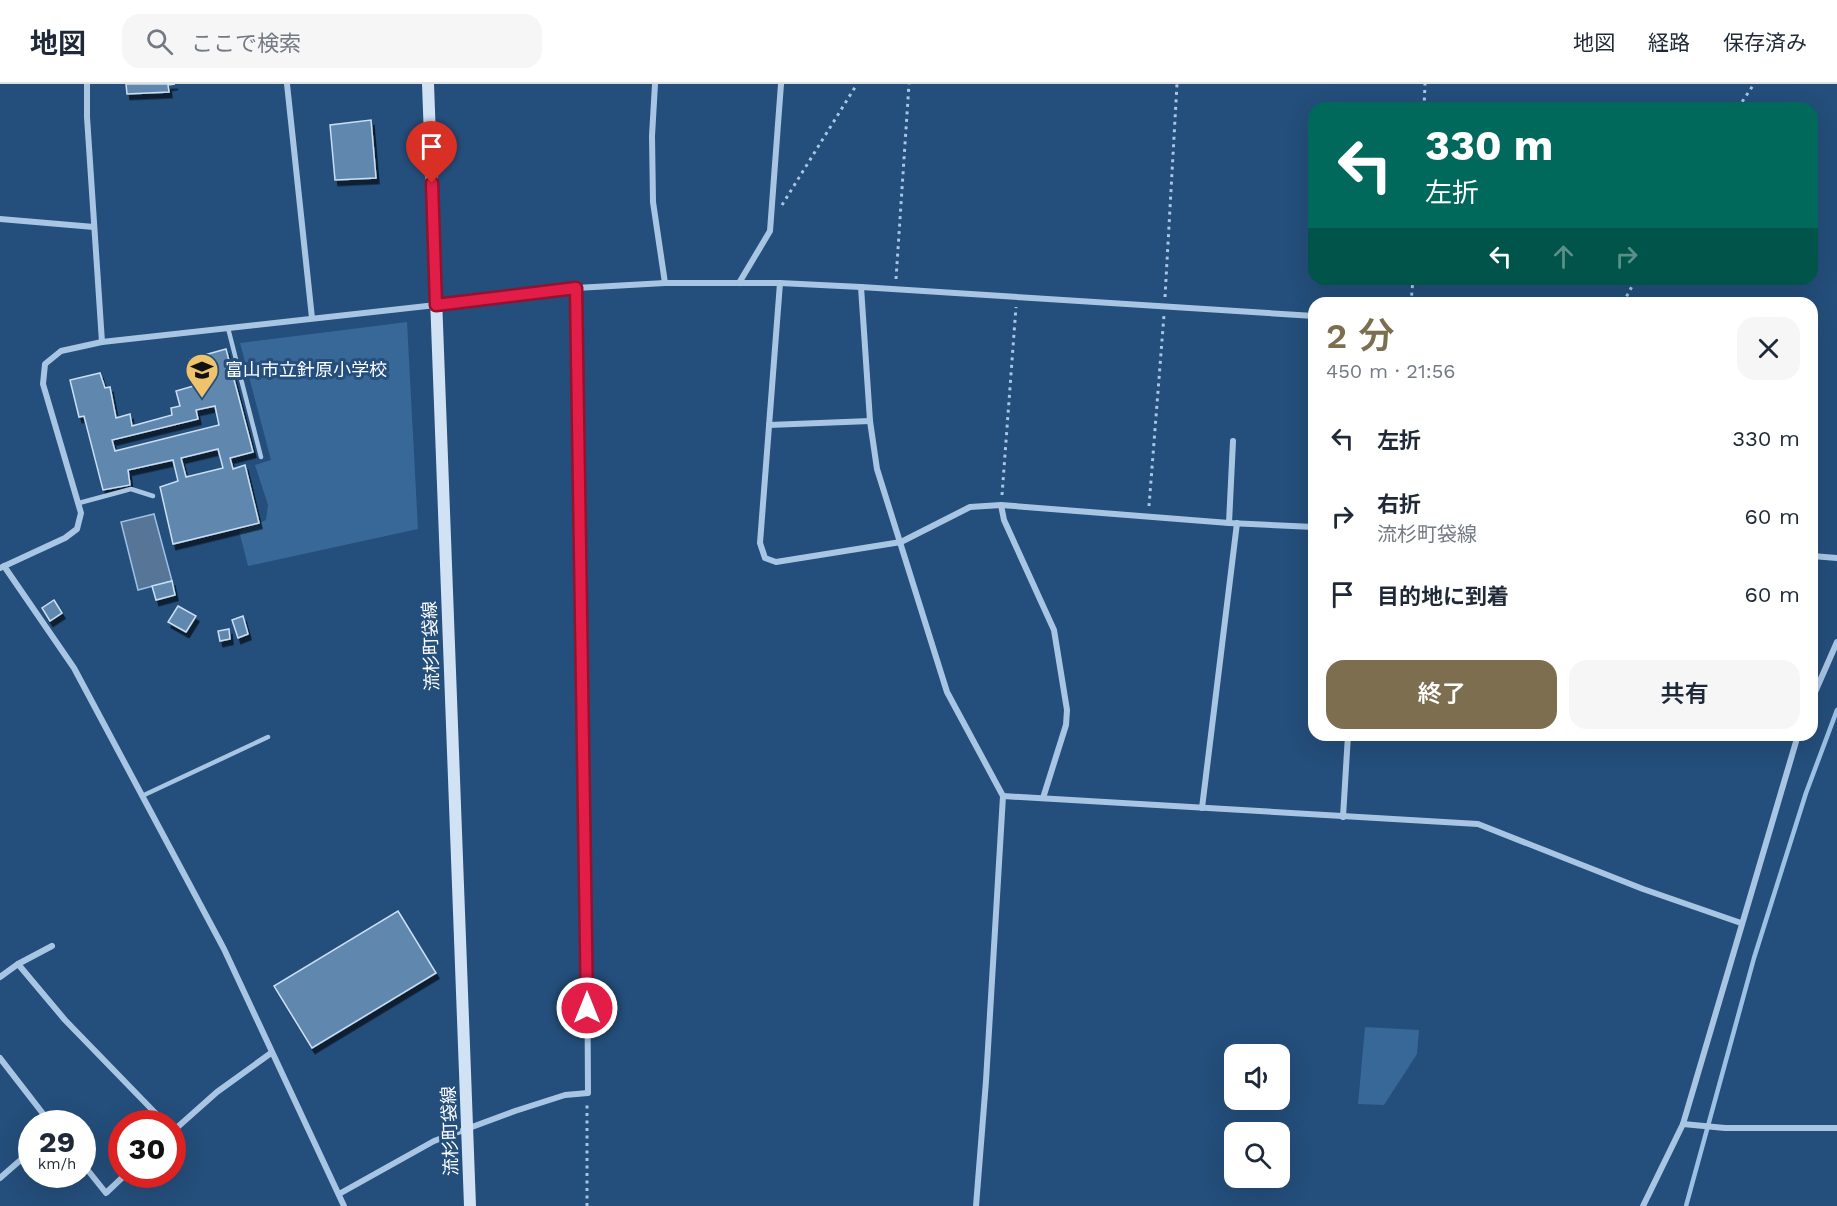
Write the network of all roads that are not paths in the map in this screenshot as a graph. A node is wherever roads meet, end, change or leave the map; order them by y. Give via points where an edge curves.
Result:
1 (87, 84) edge
2 (287, 84) edge
3 (428, 84) edge
4 (655, 84) edge
5 (781, 84) edge
6 (0, 219) edge
7 (94, 227) junction
8 (739, 283) junction
9 (780, 283) junction
10 (664, 284) junction
11 (861, 287) junction
12 (576, 288) junction
13 (436, 305) junction
14 (1308, 316) edge
15 (312, 318) junction
16 (228, 328) junction
17 (102, 342) junction
18 (870, 421) junction
19 (769, 425) junction
20 (1233, 441) dead end
21 (261, 457) dead end
22 (153, 496) dead end
23 (79, 503) junction
24 (1001, 505) junction
25 (1229, 523) junction
26 (1238, 523) junction
27 (1308, 526) edge
28 (901, 542) junction
29 (1818, 556) edge
30 (1837, 558) edge
31 (2, 567) edge
32 (1837, 642) edge
33 (1818, 685) edge
34 (268, 737) dead end
35 (1348, 741) edge
36 (1796, 741) edge
37 (142, 796) junction
38 (1003, 796) junction
39 (1043, 798) junction
40 (1202, 808) junction
41 (1343, 817) junction
42 (1741, 923) junction
43 (52, 946) dead end
44 (18, 964) junction
45 (0, 977) edge
46 (271, 1053) junction
47 (0, 1058) edge
48 (40, 1110) edge
49 (152, 1110) edge
50 (186, 1119) edge
51 (1683, 1124) junction
52 (468, 1127) junction
53 (1837, 1128) edge
54 (18, 1162) edge
55 (0, 1178) edge
56 (96, 1180) edge
57 (111, 1188) edge
58 (339, 1194) junction
59 (344, 1206) edge
60 (470, 1206) edge
61 (976, 1206) edge
62 (1643, 1206) edge

1 - 7 street
2 - 15 street
3 - 13 main road, 流杉町袋線
4 - 10 street via 653,202
5 - 8 street via 772,222
6 - 7 street
7 - 17 street
8 - 9 street
8 - 10 street
9 - 11 street
9 - 19 street
10 - 12 street
11 - 14 street
11 - 18 street
12 - 13 street
12 - 52 street via 588,1094 565,1095
13 - 15 street
13 - 52 main road, 流杉町袋線
15 - 16 street
16 - 17 street
16 - 21 lane
17 - 23 street via 61,351 45,364 43,384
18 - 19 street
18 - 28 street via 877,469
19 - 28 street via 760,543 765,558 776,562
20 - 25 street
22 - 23 lane via 131,489
23 - 31 street via 77,529
24 - 25 street
24 - 28 street via 970,507
24 - 39 street via 1053,630 1067,710
25 - 26 street
26 - 27 street
26 - 40 street
28 - 38 street via 947,692
29 - 30 street
31 - 37 street via 74,668
32 - 33 street
34 - 37 lane
35 - 41 street
36 - 42 street
37 - 46 street via 224,949
38 - 39 street
38 - 61 street
39 - 40 street
40 - 41 street
41 - 42 street via 1478,824
42 - 51 street
43 - 44 street
44 - 45 street
44 - 49 street via 65,1020
46 - 50 street
46 - 58 street
47 - 48 street
51 - 53 street
51 - 62 street
52 - 58 street via 434,1141
52 - 60 main road, 流杉町袋線
54 - 55 street
56 - 57 street via 106,1193
58 - 59 street

